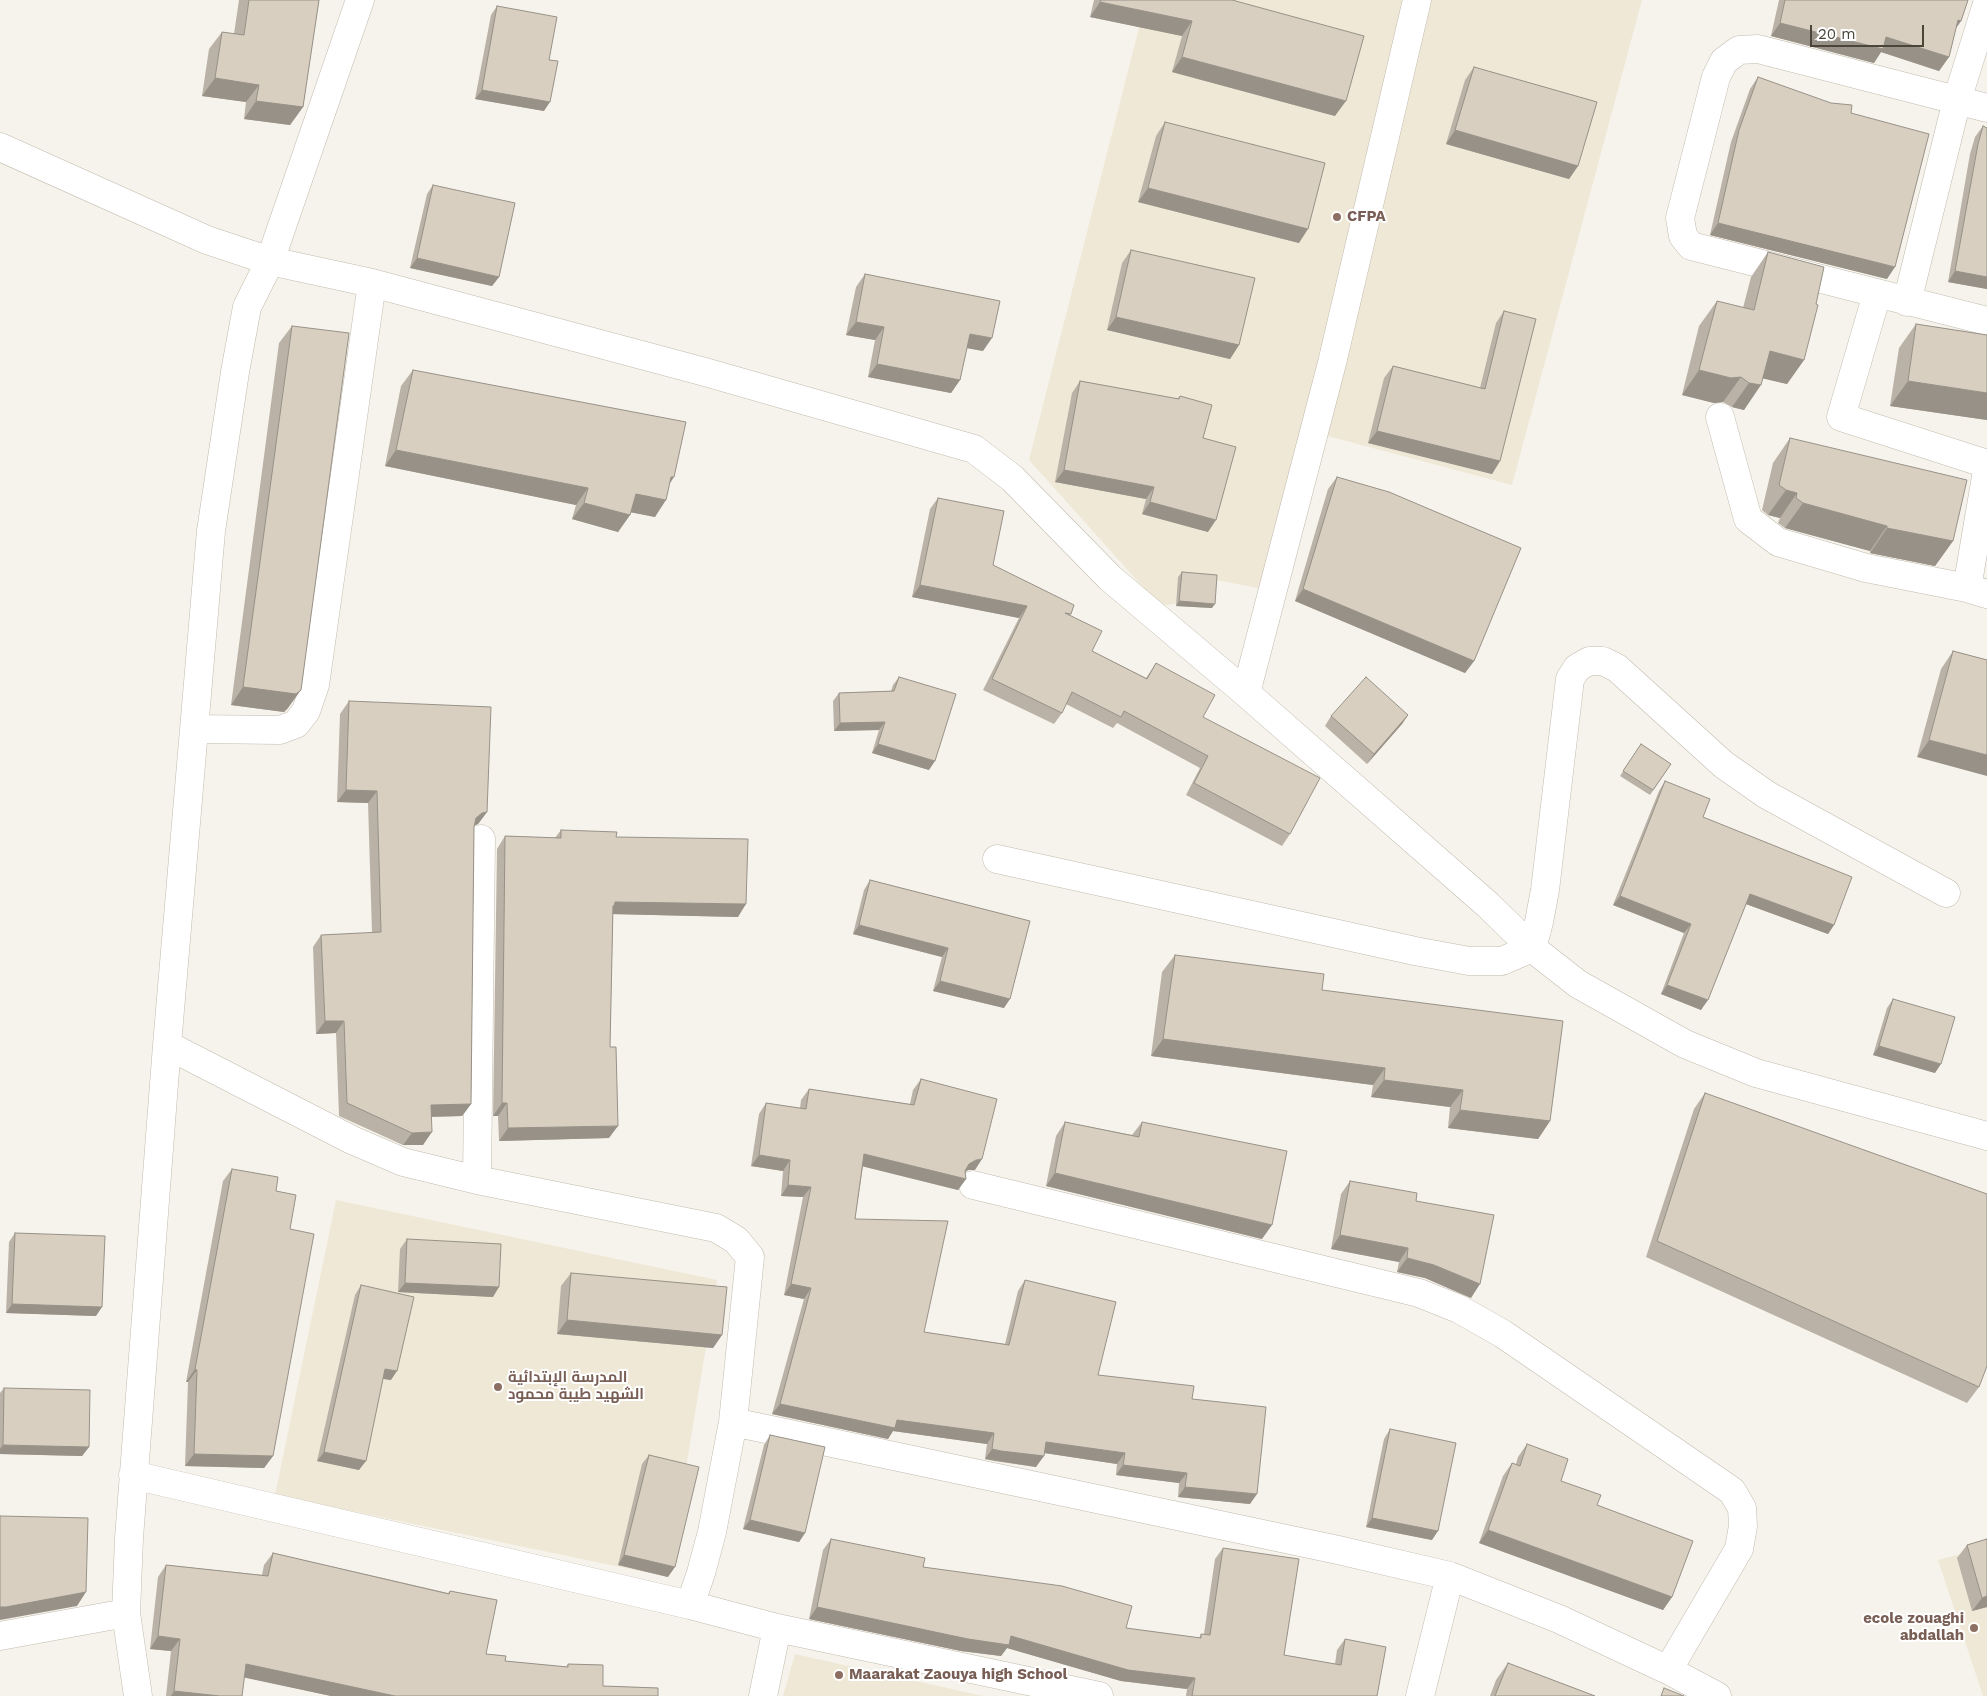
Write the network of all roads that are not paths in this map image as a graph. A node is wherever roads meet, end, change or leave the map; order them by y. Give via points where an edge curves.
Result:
1 (360, 0) edge
2 (1416, 0) edge
3 (1987, 4) edge
4 (1956, 100) junction
5 (1987, 108) edge
6 (0, 147) edge
7 (270, 261) junction
8 (372, 283) junction
9 (1877, 294) junction
10 (1907, 302) junction
11 (1987, 321) edge
12 (1720, 417) edge
13 (1987, 464) edge
14 (1987, 471) edge
15 (1977, 591) edge
16 (1246, 693) junction
17 (194, 729) junction
18 (481, 839) edge
19 (997, 859) dead end
20 (1946, 893) dead end
21 (1532, 948) junction
22 (167, 1045) junction
23 (1987, 1136) edge
24 (477, 1180) junction
25 (973, 1185) edge
26 (734, 1422) junction
27 (133, 1475) junction
28 (1450, 1576) junction
29 (690, 1605) junction
30 (126, 1613) junction
31 (777, 1628) junction
32 (0, 1636) edge
33 (1668, 1670) junction
34 (138, 1696) edge
35 (763, 1696) edge
36 (1099, 1696) edge
37 (1420, 1696) edge
38 (1717, 1696) edge

1 - 7 street
2 - 16 street via 1332,363
3 - 4 street
4 - 5 street
4 - 9 street via 1758,49 1739,50 1724,61 1716,77 1680,218 1683,236 1691,246
4 - 10 street
6 - 7 street via 207,240
7 - 8 street
7 - 17 street via 247,308 235,372 210,531
8 - 16 street via 705,372 974,449 1012,478 1110,578
8 - 17 street via 315,685 306,710 296,724 280,730
9 - 10 street
9 - 13 street via 1841,417
10 - 11 street
12 - 15 street via 1748,519 1778,542 1866,568
14 - 15 street
16 - 21 street
17 - 22 street
18 - 24 street
19 - 21 street via 1469,961 1502,961
20 - 21 street via 1767,795 1724,765 1617,668 1603,661 1589,661 1577,668 1570,679 1545,890
21 - 23 street via 1578,984 1685,1044 1756,1073
22 - 24 street via 360,1144 403,1162
22 - 27 street
24 - 26 street via 716,1228 736,1240 750,1258
25 - 33 street via 1419,1294 1451,1306 1503,1334 1732,1491 1742,1508 1739,1549
26 - 28 street via 1319,1545
26 - 29 street via 712,1532
27 - 29 street
27 - 30 street
28 - 33 street via 1559,1619
28 - 37 street
29 - 31 street
30 - 32 street
30 - 34 street
31 - 35 street
31 - 36 street
33 - 38 street

